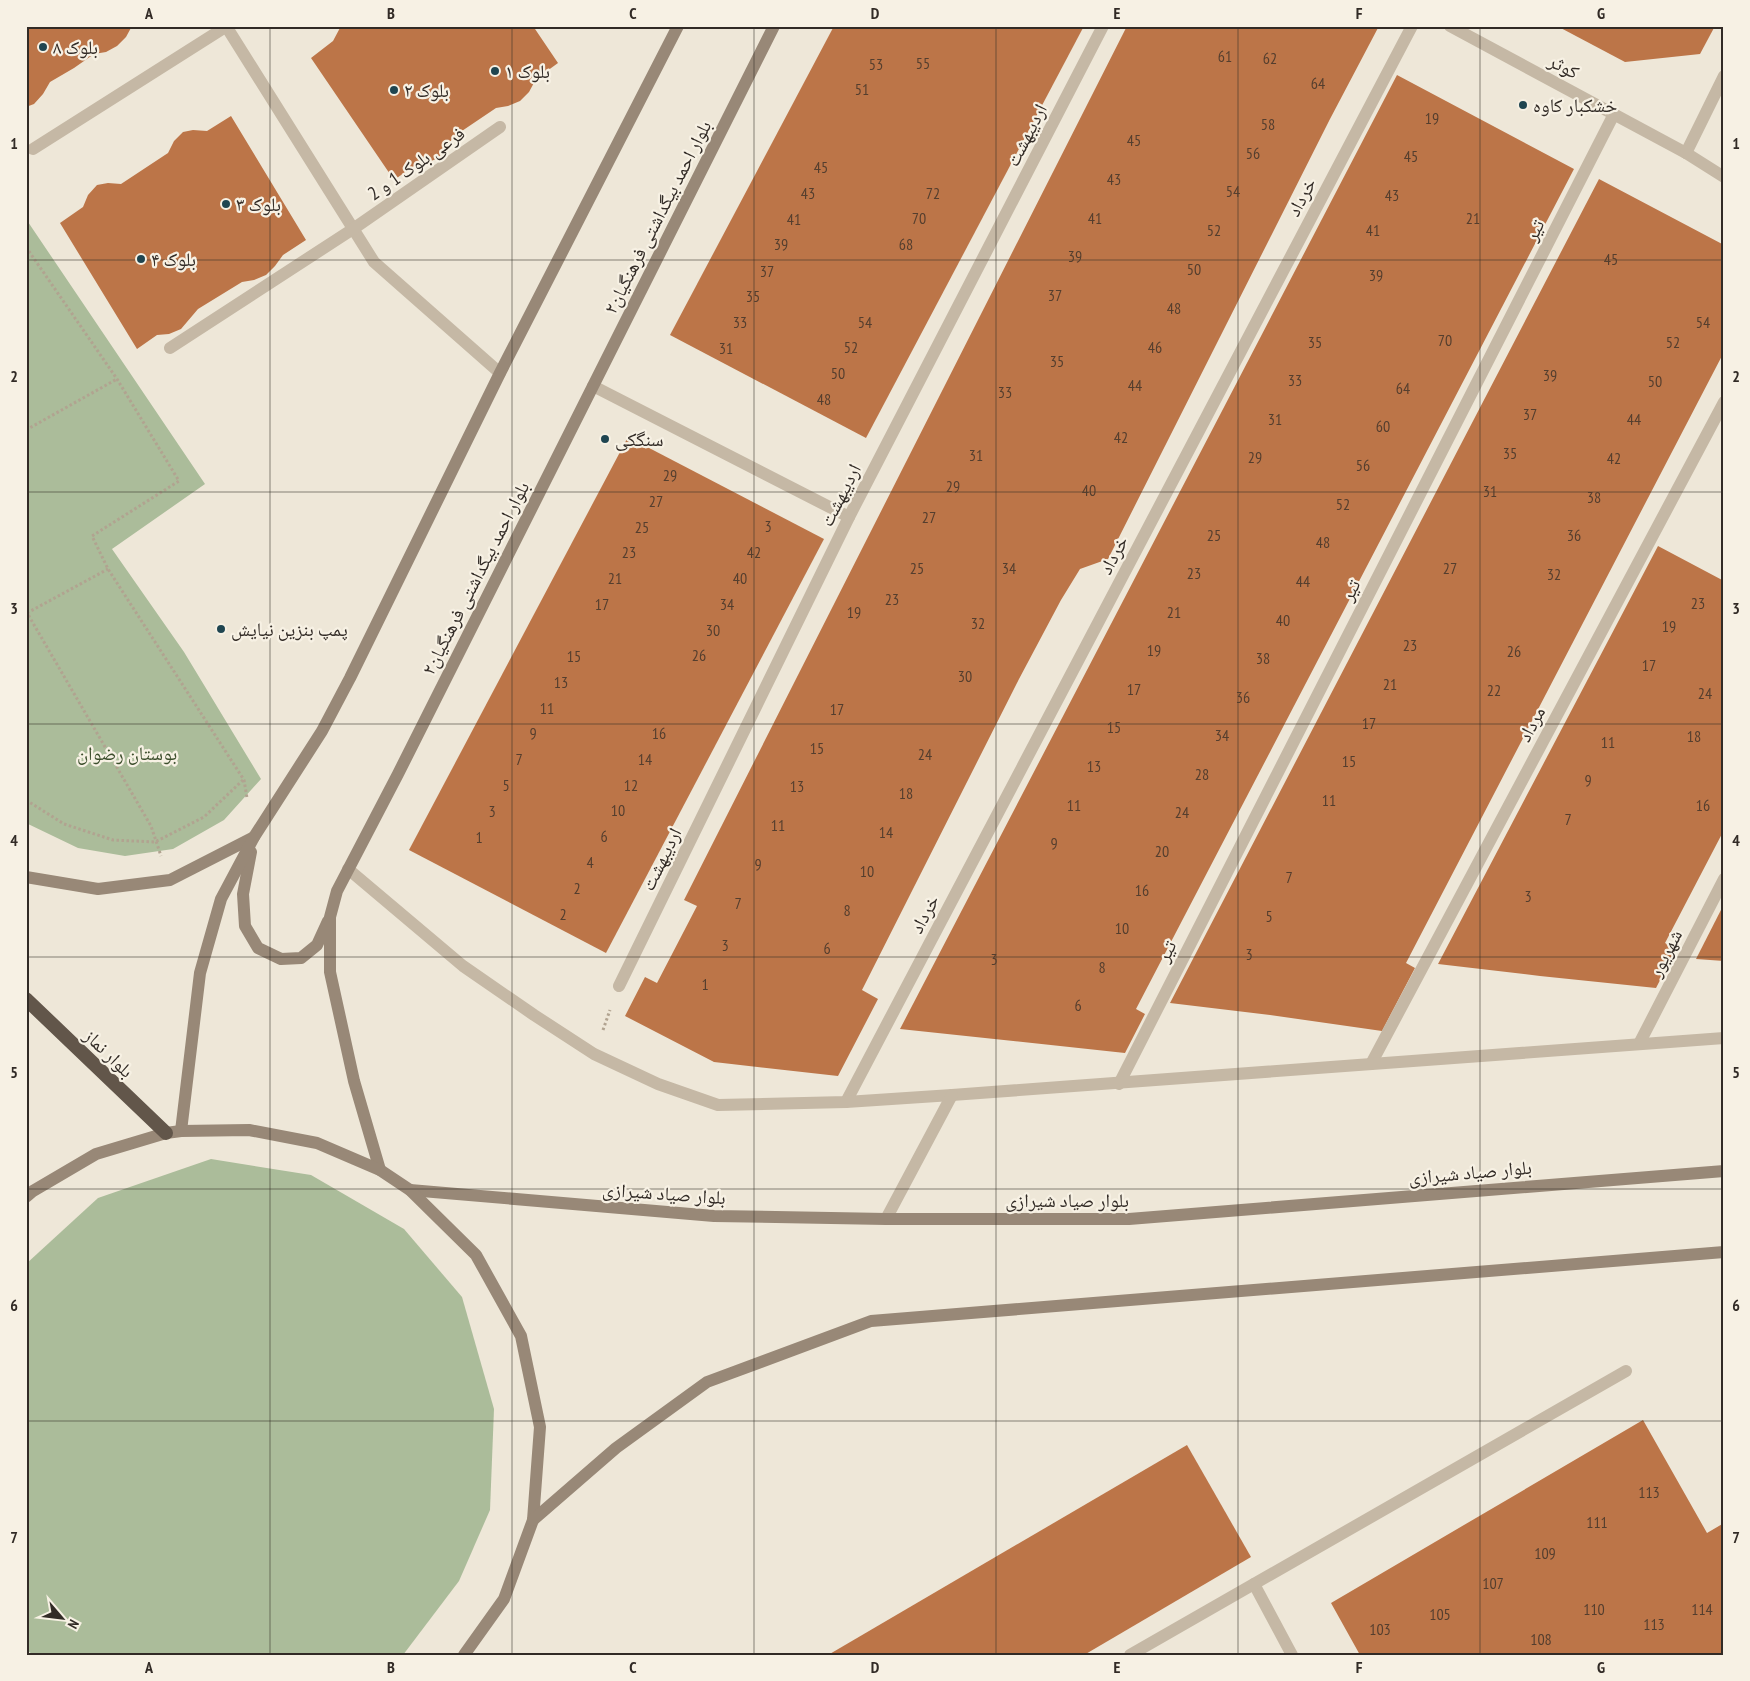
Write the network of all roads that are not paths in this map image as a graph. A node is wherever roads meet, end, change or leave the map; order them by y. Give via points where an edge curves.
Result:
1 (227, 26) edge
2 (678, 26) edge
3 (774, 26) edge
4 (1103, 26) edge
5 (1412, 26) edge
6 (1450, 26) edge
7 (1724, 76) edge
8 (1614, 114) junction
9 (500, 127) dead end
10 (33, 149) dead end
11 (1686, 153) junction
12 (1724, 177) edge
13 (353, 229) junction
14 (170, 348) dead end
15 (500, 373) junction
16 (593, 386) junction
17 (1724, 402) edge
18 (849, 517) junction
19 (254, 837) junction
20 (348, 869) junction
21 (26, 877) edge
22 (1724, 879) edge
23 (330, 917) junction
24 (620, 986) road end
25 (26, 999) edge
26 (1724, 1038) edge
27 (1639, 1044) junction
28 (1371, 1064) junction
29 (1120, 1084) junction
30 (952, 1095) junction
31 (846, 1102) junction
32 (181, 1131) junction
33 (166, 1134) junction
34 (380, 1170) junction
35 (1724, 1171) edge
36 (410, 1190) junction
37 (26, 1197) edge
38 (886, 1219) junction
39 (1724, 1252) edge
40 (1626, 1371) dead end
41 (533, 1520) junction
42 (1254, 1584) junction
43 (464, 1655) edge
44 (1130, 1655) edge
45 (1292, 1655) edge

1 - 10 street
1 - 13 street
2 - 15 main road
3 - 16 main road, بلوار احمد بیگداشتی فرهنگیان۲
4 - 18 street, اردیبهشت
5 - 31 street, خرداد
6 - 8 street, کوثر
7 - 11 street
8 - 11 street, کوثر
8 - 29 street, تیر
9 - 13 street, فرعی بلوک 1 و 2
11 - 12 street, کوثر
13 - 14 street, فرعی بلوک 1 و 2
13 - 15 street via 374,262
15 - 19 main road via 322,731
16 - 18 street
16 - 20 main road, بلوار احمد بیگداشتی فرهنگیان۲
17 - 28 street, مرداد
18 - 24 street, اردیبهشت
19 - 21 main road via 170,880 98,889
19 - 23 main road via 243,894 244,926 258,948 281,959 300,958 316,944
19 - 32 main road via 222,899 200,973
20 - 23 main road, بلوار احمد بیگداشتی فرهنگیان۲ via 337,891
20 - 31 street via 463,966 534,1016 594,1054 658,1084 718,1104
22 - 27 street, شهریور
23 - 34 main road, بلوار احمد بیگداشتی فرهنگیان۲ via 330,972 354,1081
25 - 33 highway, بلوار نماز
26 - 27 street
27 - 28 street
28 - 29 street
29 - 30 street
30 - 31 street
30 - 38 street
32 - 33 main road
32 - 34 main road via 249,1130 316,1143
33 - 37 main road via 96,1154
34 - 36 main road
35 - 38 main road, بلوار صیاد شیرازی via 1129,1219
36 - 38 main road, بلوار صیاد شیرازی via 714,1216
36 - 41 main road via 476,1255 521,1336 540,1427
39 - 41 main road via 871,1321 707,1382 616,1448
40 - 42 street
41 - 43 main road via 504,1599
42 - 44 street
42 - 45 street

